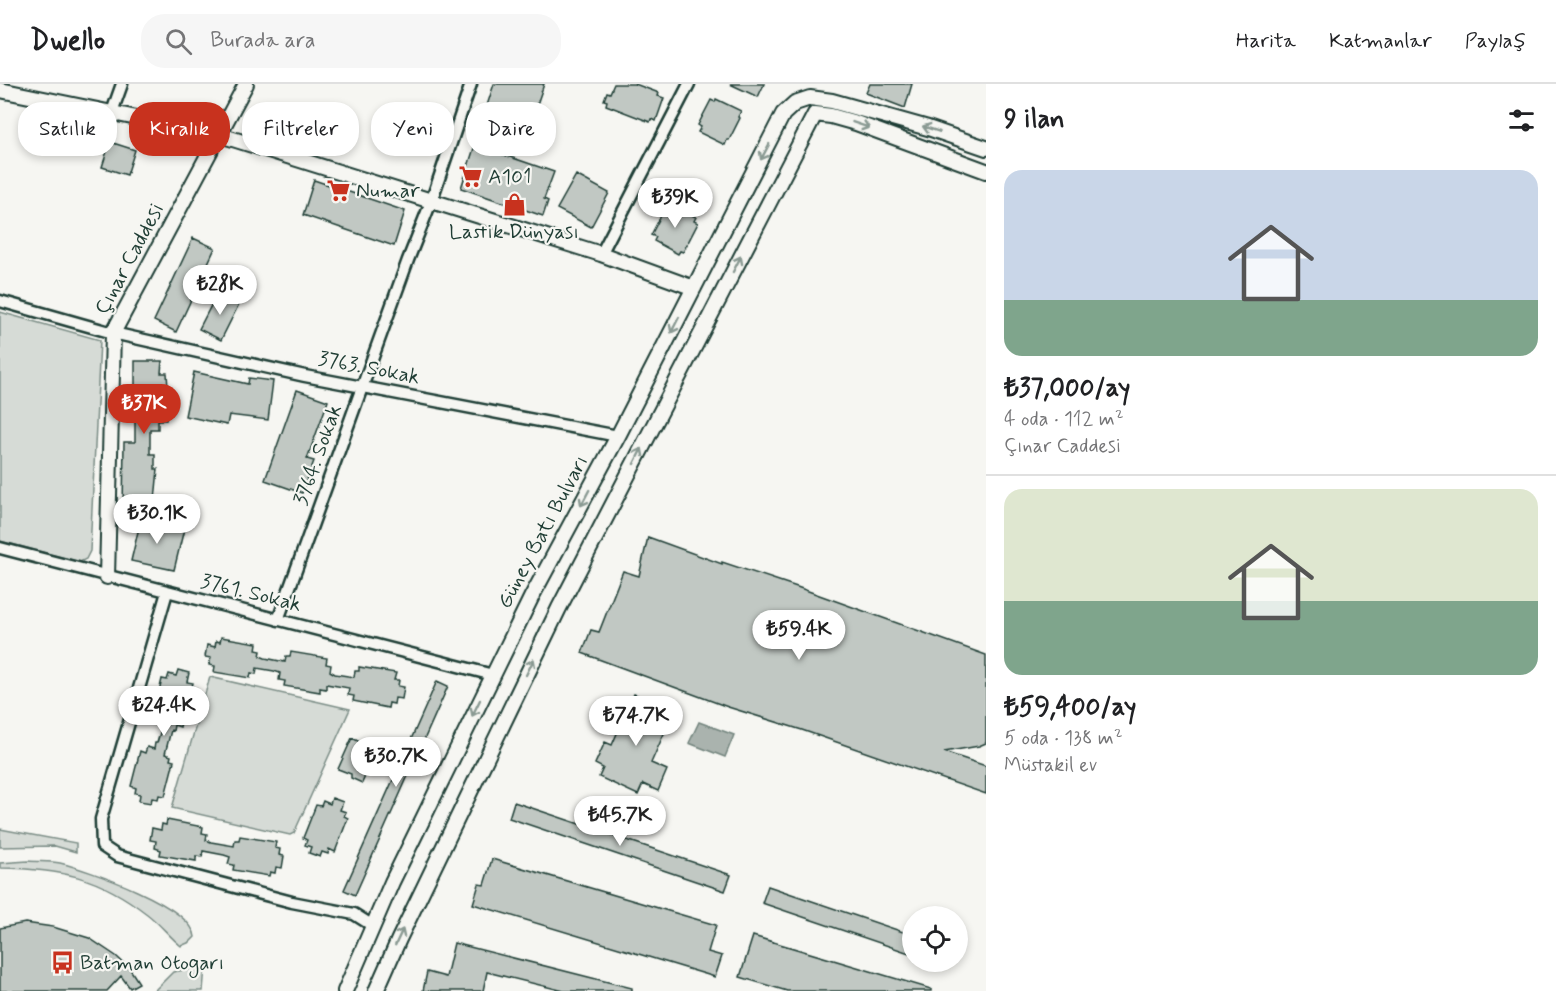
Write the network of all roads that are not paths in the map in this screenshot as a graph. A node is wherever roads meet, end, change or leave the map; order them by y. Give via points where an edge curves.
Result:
1 (122, 84) edge
2 (246, 84) edge
3 (471, 84) edge
4 (689, 84) edge
5 (0, 90) edge
6 (61, 102) edge
7 (116, 102) edge
8 (230, 115) edge
9 (230, 138) edge
10 (986, 148) edge
11 (209, 156) edge
12 (986, 171) edge
13 (431, 202) junction
14 (602, 254) junction
15 (694, 288) junction
16 (0, 301) edge
17 (113, 333) junction
18 (363, 387) junction
19 (618, 436) junction
20 (0, 548) edge
21 (107, 577) junction
22 (167, 592) junction
23 (278, 620) junction
24 (493, 675) junction
25 (373, 926) junction
26 (345, 991) edge
27 (376, 991) edge

1 - 7 street
2 - 8 street, Çınar Caddesi
3 - 13 street, 3764. Sokak
4 - 14 street
5 - 6 street
9 - 13 street
10 -> 15 street, Güney Batı Bulvarı via 832,101 810,98 795,103 783,114
11 - 17 street, Çınar Caddesi
27 -> 12 street via 559,608 815,114 831,116
13 - 14 street
13 - 18 street, 3764. Sokak
14 - 15 street
15 -> 19 street, Güney Batı Bulvarı
16 - 17 street, 3763. Sokak
17 - 18 street, 3763. Sokak
17 - 21 street, Çınar Caddesi
18 - 19 street, 3763. Sokak
18 - 23 street, 3764. Sokak
19 -> 24 street, Güney Batı Bulvarı
20 - 21 street, 3761. Sokak
21 - 22 street, 3761. Sokak
22 - 23 street, 3761. Sokak
22 - 25 street via 101,819 102,846 117,856 292,902 354,914
23 - 24 street, 3761. Sokak
24 -> 25 street, Güney Batı Bulvarı
25 - 26 street, Güney Batı Bulvarı

